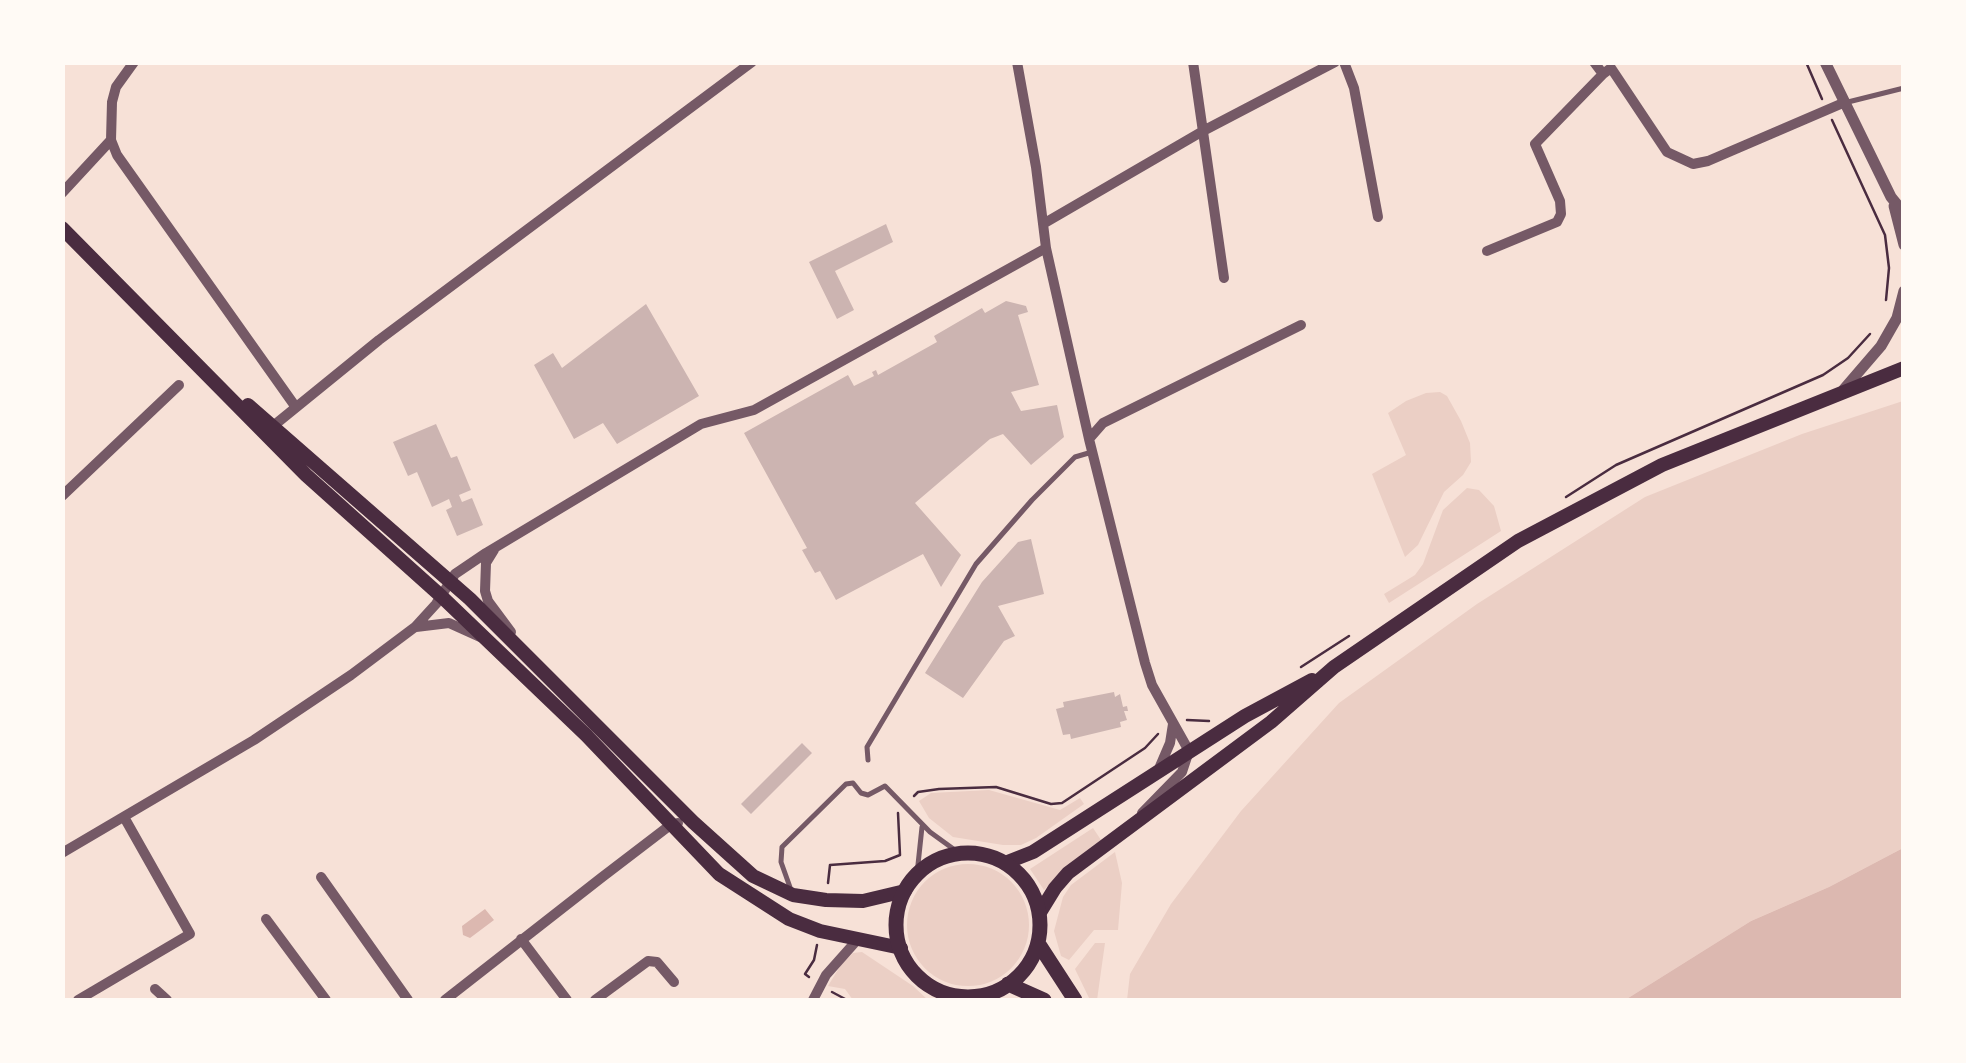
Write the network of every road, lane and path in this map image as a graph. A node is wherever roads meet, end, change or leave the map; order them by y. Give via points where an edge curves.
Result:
1 (752, 62) edge
2 (1017, 62) edge
3 (1193, 62) edge
4 (1336, 62) edge
5 (1344, 62) edge
6 (1594, 62) edge
7 (1806, 62) edge
8 (1825, 62) edge
9 (132, 63) edge
10 (1611, 68) edge
11 (1904, 88) edge
12 (1843, 102) junction
13 (1826, 109) junction
14 (1202, 132) junction
15 (110, 140) junction
16 (62, 193) edge
17 (1892, 197) junction
18 (1904, 213) edge
19 (1378, 217) dead end
20 (1043, 224) junction
21 (62, 228) edge
22 (1904, 245) edge
23 (1046, 248) junction
24 (1487, 251) dead end
25 (1224, 278) dead end
26 (1904, 291) edge
27 (1886, 304) dead end
28 (1900, 323) edge
29 (1300, 325) dead end
30 (1874, 330) dead end
31 (1848, 358) dead end
32 (1904, 368) edge
33 (180, 384) dead end
34 (1844, 389) junction
35 (295, 406) junction
36 (268, 430) junction
37 (1089, 439) junction
38 (1092, 452) junction
39 (62, 496) edge
40 (497, 546) junction
41 (450, 581) junction
42 (441, 596) junction
43 (415, 627) junction
44 (484, 639) junction
45 (527, 653) junction
46 (1334, 667) junction
47 (1173, 724) junction
48 (1228, 727) junction
49 (1182, 735) junction
50 (1189, 751) junction
51 (868, 760) dead end
52 (1158, 771) junction
53 (905, 806) junction
54 (124, 816) junction
55 (693, 822) junction
56 (922, 824) junction
57 (1134, 824) junction
58 (665, 829) junction
59 (62, 853) edge
60 (959, 853) junction
61 (1005, 863) junction
62 (917, 874) junction
63 (321, 877) dead end
64 (905, 890) junction
65 (793, 894) junction
66 (826, 900) junction
67 (1040, 914) junction
68 (266, 918) dead end
69 (820, 931) junction
70 (521, 939) junction
71 (858, 939) junction
72 (1038, 942) junction
73 (900, 948) junction
74 (805, 974) dead end
75 (674, 982) dead end
76 (1008, 984) junction
77 (156, 988) dead end
78 (818, 988) junction
79 (938, 994) edge
80 (979, 998) edge
81 (78, 1000) edge
82 (167, 1000) edge
83 (326, 1000) edge
84 (408, 1000) edge
85 (444, 1000) edge
86 (567, 1000) edge
87 (595, 1000) edge
88 (813, 1000) edge
89 (848, 1000) edge
90 (1044, 1000) edge
91 (1075, 1000) edge

1 - 35 street
2 - 20 street
3 - 14 street
4 - 14 street
5 - 19 street
6 - 10 street
7 - 13 path
8 - 12 street
9 - 15 street via 116,86
10 - 13 street via 1667,152 1693,164
10 - 24 street via 1535,144 1560,201 1557,222
11 - 12 lane
12 - 13 street
12 - 17 street
13 - 27 path via 1884,236
14 - 20 street
14 - 25 street
15 - 16 street
15 - 35 street
17 - 18 street
17 - 22 street
20 - 23 street
21 - 36 main road
23 - 37 street
23 - 40 street via 754,410 701,424
26 - 28 street
28 - 34 street
29 - 37 street via 1103,423
30 - 31 path
32 - 34 main road
33 - 39 street
34 - 46 main road via 1662,465 1566,514
35 - 36 street
36 - 41 main road
36 - 42 main road
37 - 38 street
38 - 47 street via 1145,663
38 - 51 lane via 1075,457 976,564 867,747
40 - 41 street
40 - 45 street via 486,563 485,591
41 - 42 street
41 - 45 main road
42 - 43 street
42 - 44 main road
43 - 44 street via 449,623
43 - 54 street via 276,726
44 - 58 main road via 586,735
45 - 55 main road
46 - 48 main road
46 - 57 main road
47 - 49 street
47 - 52 street
47 - 53 path via 1062,803 970,786 918,792
48 - 49 street via 1200,737
48 - 50 main road
49 - 50 street
50 - 52 main road
50 - 57 street via 1182,772
52 - 61 main road via 1033,852
53 - 56 lane
53 - 65 lane via 885,786 868,795 853,784 841,786 782,847
53 - 66 path via 897,815 900,855 830,865
54 - 59 street
54 - 81 street via 190,934
55 - 58 street
55 - 65 main road via 753,876
56 - 60 lane
56 - 62 lane
57 - 67 main road via 1068,873
58 - 69 main road via 750,897
58 - 70 street
60 - 61 main road
60 - 62 main road
61 - 67 main road via 1028,884
62 - 64 main road
63 - 84 street
64 - 66 main road via 863,901
64 - 73 main road via 897,919
65 - 66 main road
67 - 72 main road
68 - 83 street
69 - 71 main road
69 - 74 path
70 - 85 street
70 - 86 street
71 - 73 main road
71 - 78 street
72 - 76 main road via 1030,962
72 - 91 main road
73 - 79 main road
75 - 87 street via 648,961
76 - 80 main road
76 - 90 main road
77 - 82 street
78 - 88 street
78 - 89 path
79 - 80 main road

